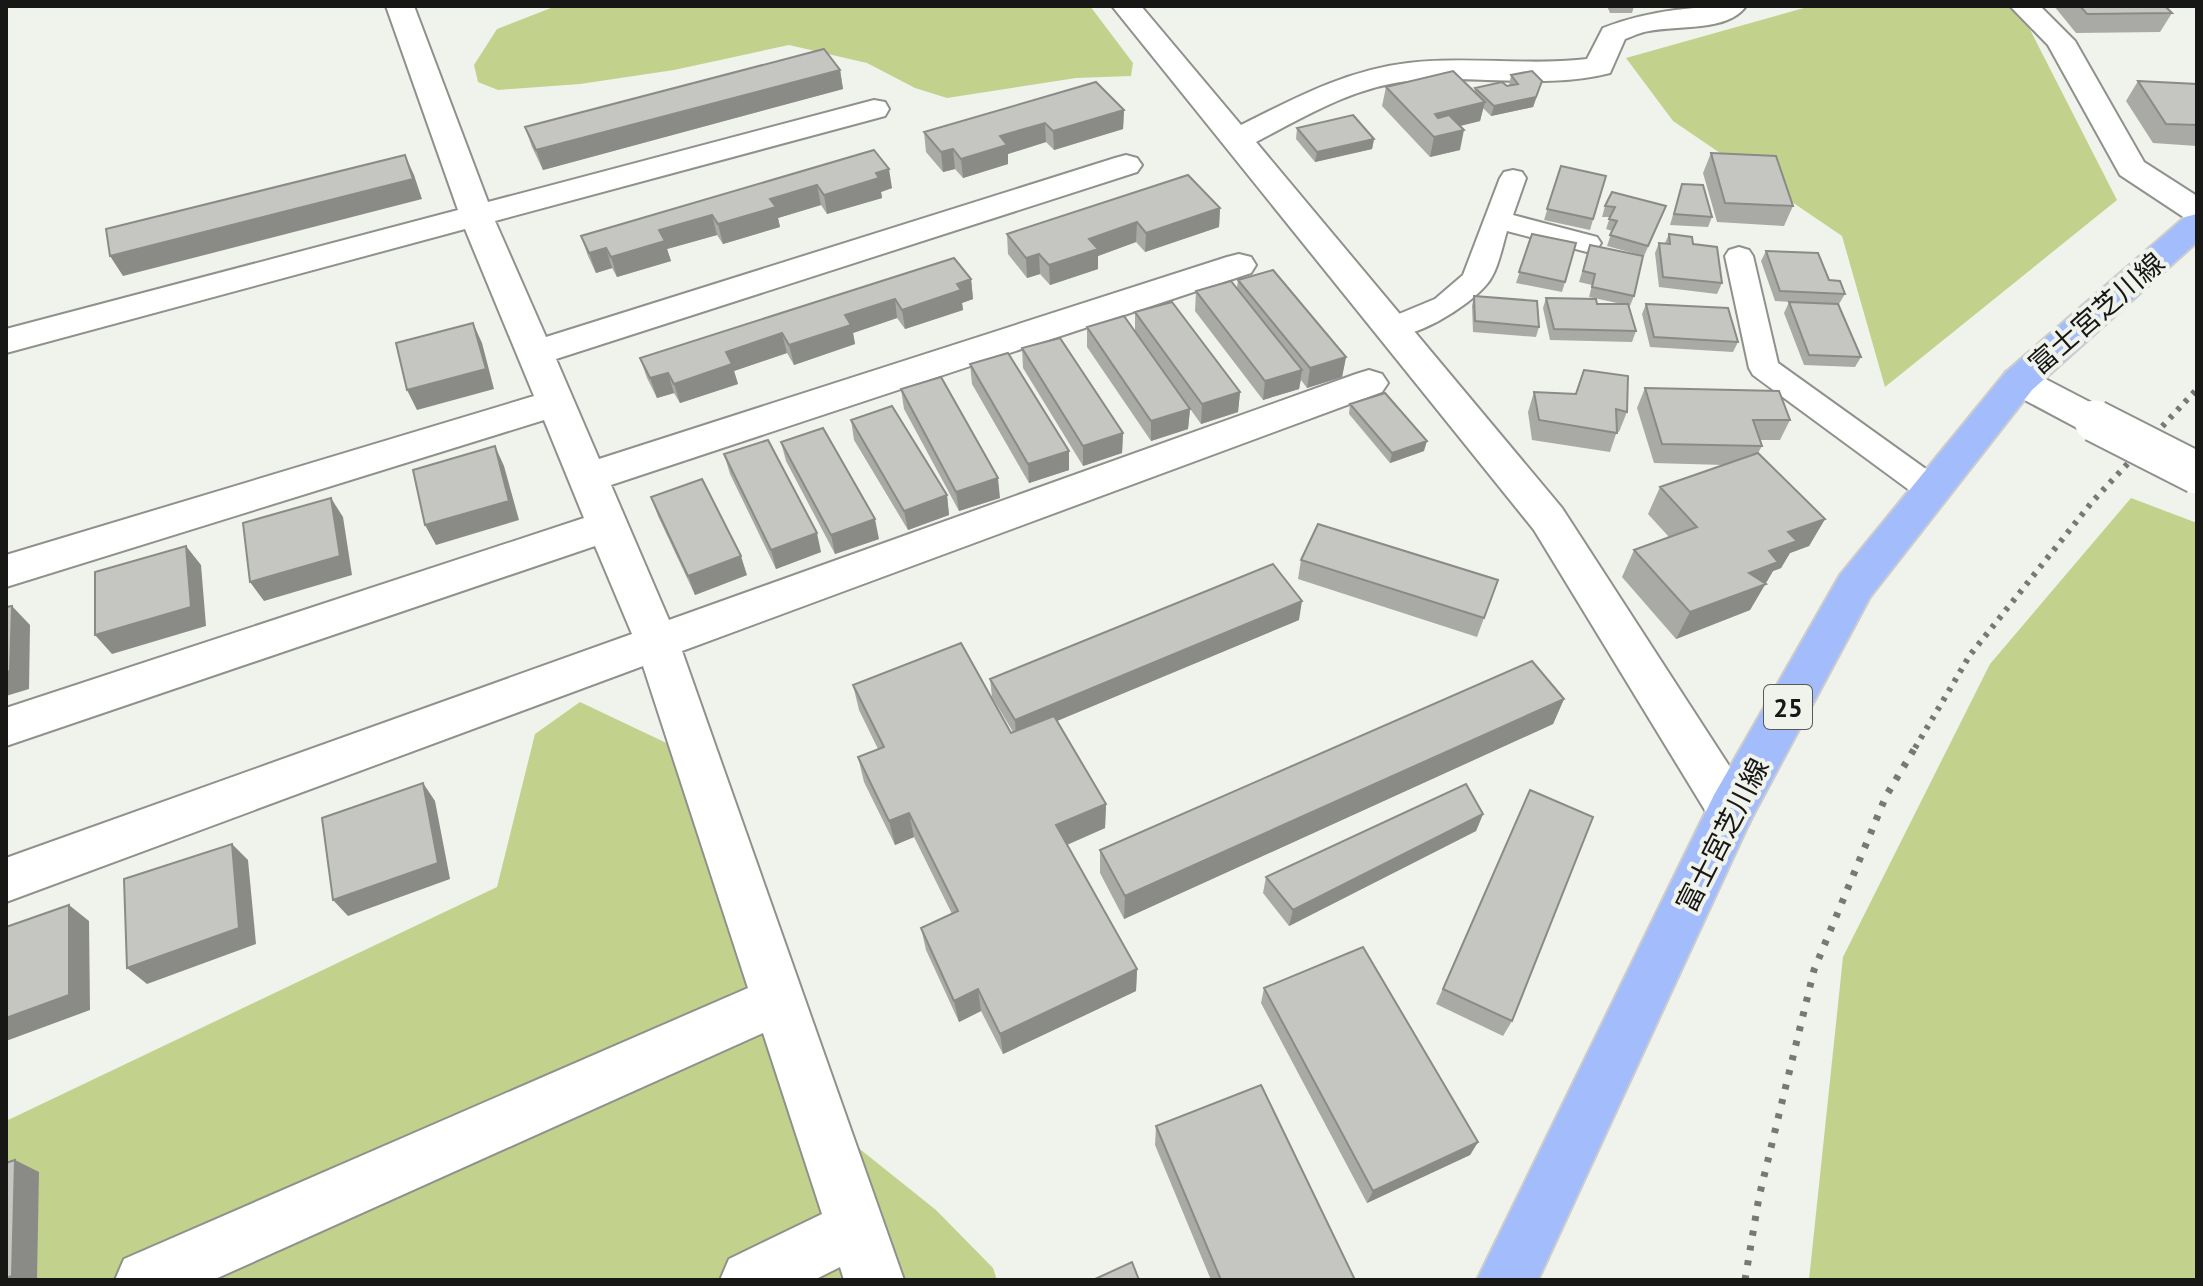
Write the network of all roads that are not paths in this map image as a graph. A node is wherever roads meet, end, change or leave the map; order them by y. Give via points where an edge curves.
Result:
1 (400, 6) edge
2 (1126, 6) edge
3 (1732, 6) edge
4 (2024, 6) edge
5 (874, 109) dead end
6 (1238, 139) junction
7 (1126, 165) dead end
8 (1513, 178) dead end
9 (2197, 211) edge
10 (477, 217) junction
11 (1498, 220) junction
12 (2197, 224) edge
13 (1587, 243) edge
14 (1739, 256) dead end
15 (1239, 265) dead end
16 (1392, 328) junction
17 (6, 341) edge
18 (534, 353) junction
19 (2019, 381) junction
20 (1369, 383) dead end
21 (556, 403) junction
22 (2197, 473) edge
23 (587, 478) junction
24 (1932, 490) junction
25 (608, 526) junction
26 (6, 571) edge
27 (657, 642) junction
28 (6, 727) edge
29 (1731, 810) junction
30 (6, 880) edge
31 (779, 1000) junction
32 (865, 1254) edge
33 (145, 1280) edge
34 (750, 1280) edge
35 (1507, 1280) edge

1 - 10 street
2 - 6 street
3 - 6 street via 1715,14 1641,23 1613,34 1599,67 1559,73 1408,71 1341,88
4 - 9 street via 2060,41 2131,168
5 - 10 street
6 - 16 street
7 - 18 street
8 - 11 lane
10 - 17 street
10 - 18 street
11 - 13 lane
11 - 16 lane via 1476,279 1445,306
12 - 19 main road, 富士宮芝川線 / 25
14 - 24 lane via 1764,368
15 - 23 street
16 - 29 street via 1548,519
18 - 21 street
19 - 22 street, bridge
19 - 24 main road, 富士宮芝川線 / 25
20 - 27 street
21 - 23 street
21 - 26 street
23 - 25 street
24 - 29 main road, 富士宮芝川線 / 25 via 1855,586
25 - 27 street
25 - 28 street
27 - 30 street
27 - 31 street
29 - 35 main road, 富士宮芝川線 / 25
31 - 32 street
31 - 33 street
32 - 34 street

